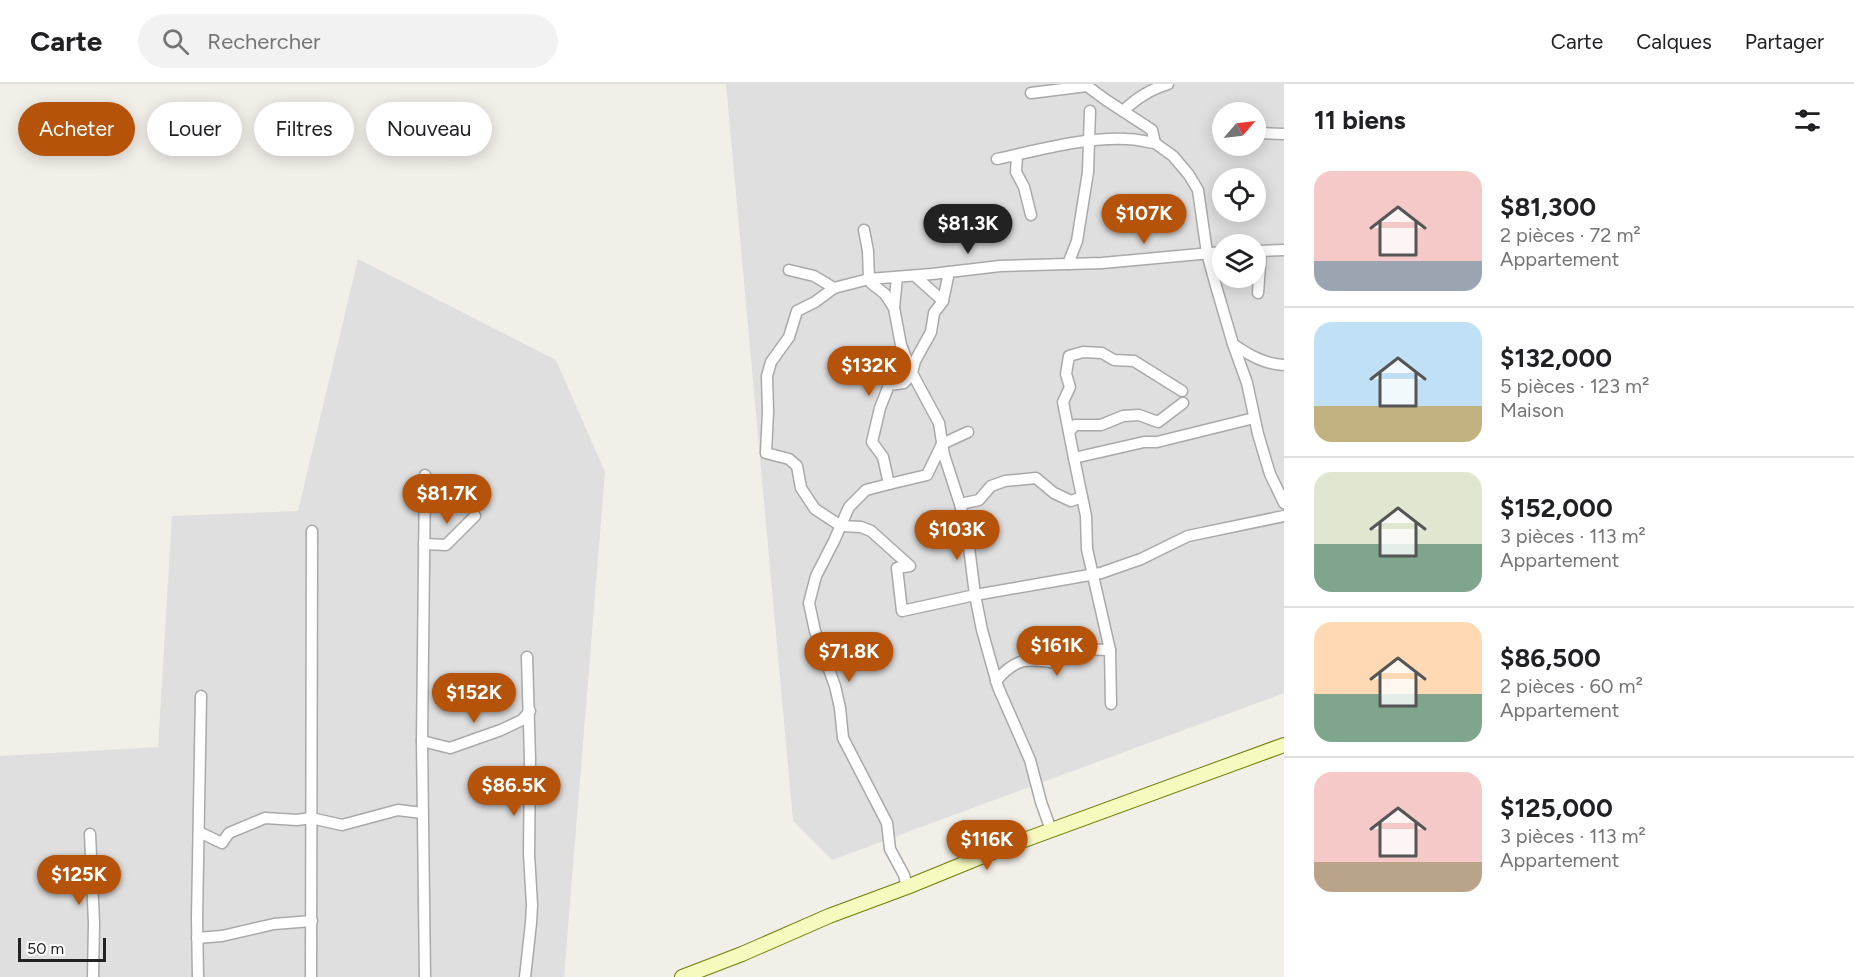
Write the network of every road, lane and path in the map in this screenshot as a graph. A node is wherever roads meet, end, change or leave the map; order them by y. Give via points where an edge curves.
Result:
1 (1168, 84) edge
2 (1030, 93) dead end
3 (1090, 111) dead end
4 (1123, 111) junction
5 (1266, 133) edge
6 (1284, 134) edge
7 (1088, 142) junction
8 (1155, 143) junction
9 (1017, 155) junction
10 (997, 159) dead end
11 (1031, 215) dead end
12 (864, 230) dead end
13 (1284, 250) edge
14 (1266, 251) edge
15 (1208, 253) junction
16 (1212, 253) edge
17 (1068, 264) junction
18 (789, 270) dead end
19 (949, 272) junction
20 (915, 276) junction
21 (897, 277) junction
22 (869, 279) junction
23 (834, 288) junction
24 (1258, 288) edge
25 (1258, 293) dead end
26 (943, 301) junction
27 (894, 309) junction
28 (1233, 344) junction
29 (1257, 359) junction
30 (1284, 365) edge
31 (912, 373) junction
32 (1247, 383) junction
33 (1182, 391) dead end
34 (1183, 403) dead end
35 (1254, 418) junction
36 (968, 432) dead end
37 (1069, 432) junction
38 (942, 444) junction
39 (1074, 458) junction
40 (425, 475) dead end
41 (888, 484) junction
42 (1082, 498) junction
43 (1284, 503) edge
44 (960, 504) junction
45 (475, 516) dead end
46 (1284, 516) edge
47 (841, 526) junction
48 (312, 531) dead end
49 (424, 544) junction
50 (1092, 575) junction
51 (975, 595) junction
52 (1110, 650) junction
53 (527, 657) dead end
54 (996, 681) junction
55 (201, 696) dead end
56 (1110, 704) dead end
57 (530, 711) junction
58 (422, 741) junction
59 (1284, 745) edge
60 (422, 813) junction
61 (311, 818) junction
62 (1051, 830) junction
63 (199, 832) junction
64 (90, 834) dead end
65 (907, 887) junction
66 (312, 921) junction
67 (197, 938) junction
68 (93, 977) edge
69 (198, 977) edge
70 (311, 977) edge
71 (425, 977) edge
72 (525, 977) edge
73 (682, 977) edge

1 - 4 street via 1135,99
2 - 4 street via 1087,86
3 - 7 street
4 - 8 street via 1152,130
5 - 6 street
7 - 8 street via 1128,139
7 - 9 street
7 - 17 street via 1084,204
8 - 15 street via 1173,156 1198,190
9 - 10 street
9 - 11 street via 1016,172
12 - 22 street
13 - 14 street
15 - 16 street
15 - 17 street
15 - 28 street
17 - 19 street
18 - 23 street via 813,276
19 - 20 street
19 - 26 street
20 - 21 street
20 - 26 street
21 - 22 street
21 - 27 street
22 - 23 street
22 - 27 street
23 - 47 street via 797,311 789,336 771,362 767,376 766,453 789,459 797,466 801,488 815,509
24 - 25 street
26 - 31 street via 934,313 931,332
27 - 31 street via 900,345
28 - 29 street
28 - 32 street
29 - 30 street
29 - 32 street via 1249,368
31 - 38 street via 939,423
31 - 41 street via 904,382 890,385 872,442 883,457
32 - 35 street
33 - 37 street via 1134,362 1114,360 1102,353 1070,356 1066,374 1070,387 1063,402
34 - 37 street via 1158,422 1139,415 1123,416 1101,425 1075,426
35 - 39 street
35 - 43 street via 1270,474
36 - 38 street
37 - 39 street
38 - 41 street via 927,476
38 - 44 street
39 - 42 street
40 - 49 street
41 - 47 street via 866,490 849,507
42 - 44 street via 1071,501 1036,478 991,486 979,500
42 - 50 street
44 - 51 street
45 - 49 street via 446,545
46 - 50 street via 1188,536 1141,559
47 - 51 street via 871,531 910,566 897,568 902,611
47 - 65 street via 816,576 808,603 835,686 843,738 886,823 890,849
48 - 61 street
49 - 58 street
50 - 51 street
50 - 52 street
51 - 54 street
52 - 54 street via 1076,649 1055,663 1031,659 1006,669
52 - 56 street
53 - 57 street
54 - 62 street via 1030,760
55 - 63 street
57 - 58 street via 522,720 501,730 450,748
57 - 72 street via 531,923
58 - 60 street
59 - 62 main road
60 - 61 street via 398,810 342,825
60 - 71 street
61 - 63 street via 265,818 230,833 222,843
61 - 66 street
62 - 65 main road
63 - 67 street
64 - 68 street
65 - 73 main road
66 - 67 street
66 - 70 street
67 - 69 street

